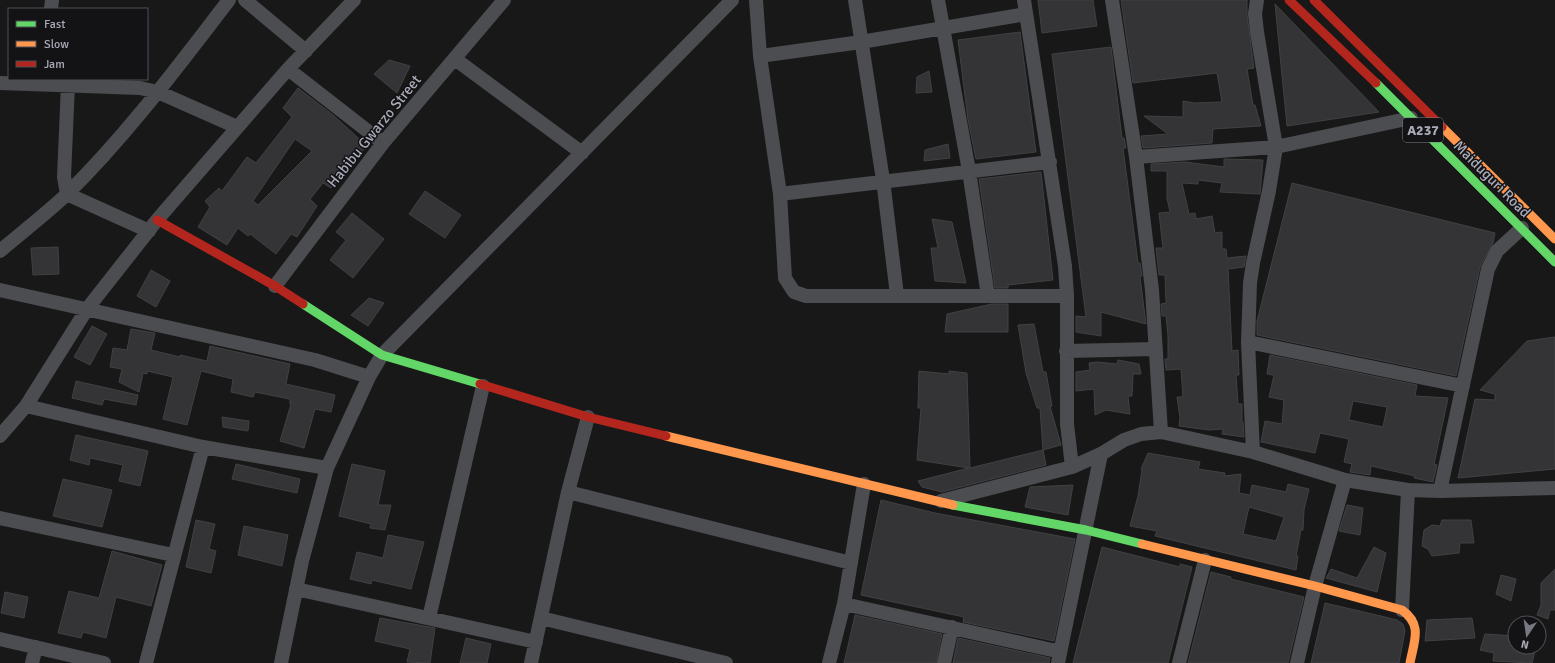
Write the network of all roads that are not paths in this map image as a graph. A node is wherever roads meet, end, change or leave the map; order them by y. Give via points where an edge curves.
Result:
1 (230, 0) edge
2 (245, 0) edge
3 (354, 0) edge
4 (504, 0) edge
5 (732, 0) edge
6 (756, 0) edge
7 (854, 0) edge
8 (938, 0) edge
9 (1112, 0) edge
10 (1257, 0) edge
11 (1289, 0) edge
12 (1314, 0) edge
13 (1025, 7) edge
14 (943, 28) junction
15 (861, 42) junction
16 (306, 51) junction
17 (760, 56) junction
18 (455, 59) junction
19 (288, 69) junction
20 (41, 81) edge
21 (0, 83) edge
22 (68, 84) junction
23 (158, 92) junction
24 (1411, 118) junction
25 (237, 127) junction
26 (383, 143) junction
27 (1276, 147) junction
28 (582, 153) junction
29 (1136, 157) junction
30 (1050, 162) junction
31 (968, 171) junction
32 (883, 180) junction
33 (67, 194) junction
34 (780, 194) junction
35 (157, 220) junction
36 (1522, 228) junction
37 (149, 231) junction
38 (1555, 239) edge
39 (0, 251) edge
40 (1555, 262) edge
41 (275, 286) junction
42 (0, 290) edge
43 (897, 295) junction
44 (988, 296) junction
45 (1067, 296) junction
46 (87, 309) junction
47 (1248, 342) junction
48 (1156, 349) junction
49 (1066, 351) junction
50 (382, 355) junction
51 (369, 377) junction
52 (483, 386) junction
53 (1463, 386) junction
54 (26, 406) junction
55 (588, 417) junction
56 (1161, 432) junction
57 (0, 436) edge
58 (203, 447) junction
59 (1253, 452) junction
60 (1101, 454) junction
61 (327, 468) junction
62 (1072, 468) junction
63 (1345, 480) junction
64 (864, 484) junction
65 (1555, 488) edge
66 (1408, 490) junction
67 (1440, 491) junction
68 (568, 492) junction
69 (936, 502) junction
70 (0, 518) edge
71 (1086, 530) junction
72 (173, 555) junction
73 (1205, 560) junction
74 (851, 562) junction
75 (1315, 586) junction
76 (296, 589) junction
77 (844, 604) junction
78 (1402, 610) junction
79 (429, 618) junction
80 (541, 618) junction
81 (952, 626) junction
82 (0, 639) edge
83 (536, 642) junction
84 (36, 648) junction
85 (1060, 649) junction
86 (32, 663) edge
87 (104, 663) edge
88 (146, 663) edge
89 (281, 663) edge
90 (531, 663) edge
91 (726, 663) edge
92 (829, 663) edge
93 (944, 663) edge
94 (1058, 663) edge
95 (1179, 663) edge
96 (1298, 663) edge
97 (1410, 663) edge

1 - 23 street
2 - 16 street
3 - 16 street
4 - 18 street, Habibu Gwarzo Street
5 - 28 street
6 - 17 street
7 - 15 street
8 - 14 street
9 - 29 street
10 - 27 street via 1256,26
11 - 24 main road, Maiduguri Road / A237
12 - 38 main road, Maiduguri Road / A237
13 - 14 street
13 - 30 street
14 - 15 street
14 - 31 street
15 - 17 street
15 - 32 street
16 - 19 street
17 - 34 street
18 - 26 street, Habibu Gwarzo Street
18 - 28 street
19 - 25 street
19 - 26 street
20 - 21 street
20 - 22 street
22 - 23 street via 140,88
22 - 33 street via 64,177
23 - 25 street
23 - 33 street
24 - 27 street
24 - 36 main road, Maiduguri Road / A237
25 - 35 street
26 - 41 street, Habibu Gwarzo Street
27 - 29 street
27 - 47 street via 1270,191 1250,283
28 - 50 street
29 - 48 street via 1152,290
30 - 31 street
30 - 45 street
31 - 32 street
31 - 44 street
32 - 34 street
32 - 43 street
33 - 37 street
33 - 39 street
34 - 43 street via 784,278 794,292 806,296
35 - 37 street
35 - 41 main road
36 - 40 main road, Maiduguri Road / A237
36 - 53 street via 1497,251 1488,269
37 - 46 street
41 - 50 main road
42 - 46 street
43 - 44 street
44 - 45 street
45 - 49 street
46 - 51 street via 315,360
46 - 54 street
47 - 53 street
47 - 59 street
48 - 49 street
48 - 56 street
49 - 62 street via 1067,424
50 - 51 street
50 - 52 main road
51 - 61 street
52 - 55 main road
52 - 79 street
53 - 67 street
54 - 57 street
54 - 58 street
55 - 64 main road
55 - 68 street
56 - 59 street
56 - 60 street via 1141,434 1124,440
58 - 61 street
58 - 72 street
59 - 63 street
60 - 62 street
60 - 71 street
61 - 76 street
62 - 69 street
63 - 66 street
63 - 75 street
64 - 69 main road
64 - 74 street
65 - 67 street
66 - 67 street
66 - 78 street
68 - 74 street
68 - 80 street
69 - 71 main road
70 - 72 street
71 - 73 main road
71 - 85 street
72 - 88 street
73 - 75 main road
73 - 95 street
74 - 77 street
75 - 78 main road
75 - 96 street
76 - 79 street
76 - 89 street
77 - 81 street
77 - 92 street
78 - 97 main road via 1412,618 1416,630
79 - 83 street
80 - 83 street
80 - 91 street
81 - 85 street via 1052,650
81 - 93 street
82 - 84 street
83 - 90 street
84 - 86 street
84 - 87 street
85 - 94 street

